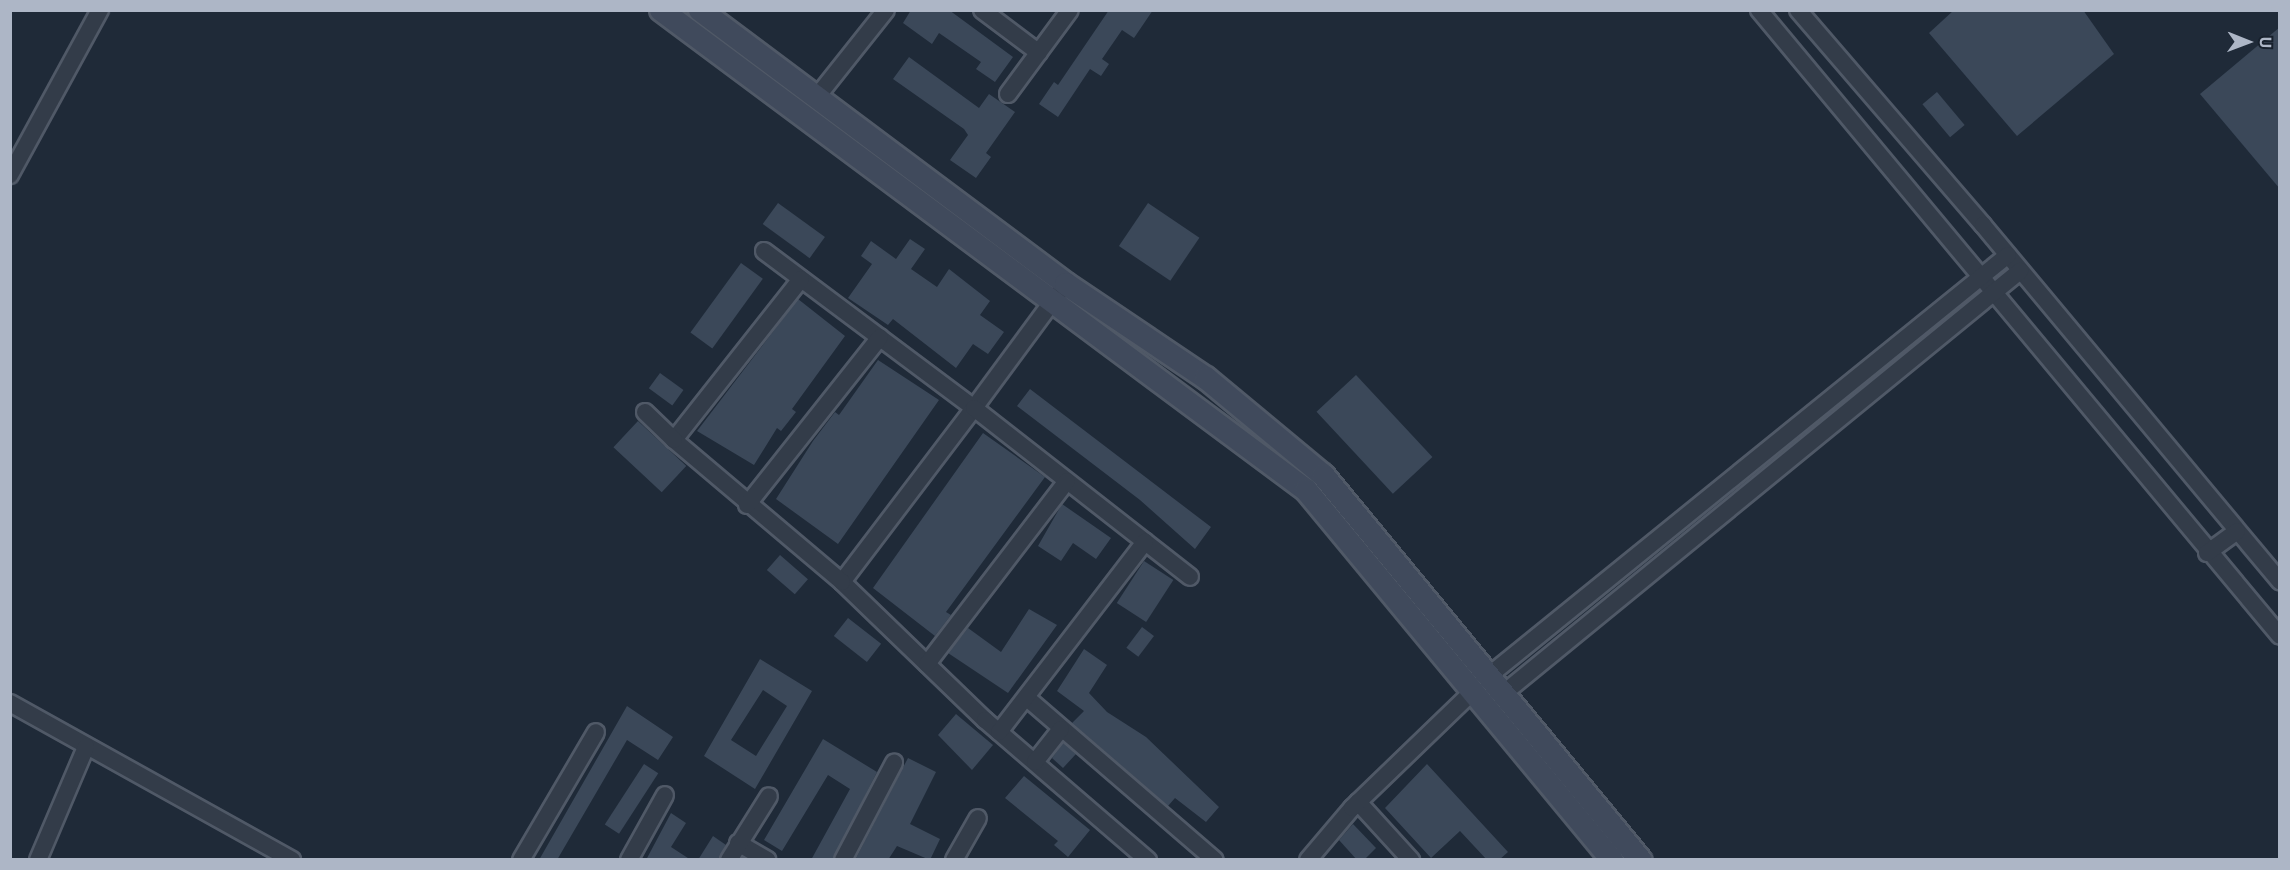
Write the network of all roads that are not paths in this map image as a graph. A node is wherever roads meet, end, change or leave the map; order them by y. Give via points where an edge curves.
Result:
1 (100, 10) edge
2 (662, 10) edge
3 (700, 10) edge
4 (886, 10) edge
5 (982, 10) edge
6 (1070, 10) edge
7 (1759, 10) edge
8 (1798, 10) edge
9 (1039, 52) junction
10 (1008, 94) dead end
11 (816, 98) junction
12 (10, 175) edge
13 (764, 251) dead end
14 (2007, 255) junction
15 (2020, 271) junction
16 (1981, 276) junction
17 (801, 279) junction
18 (1059, 292) junction
19 (1994, 292) junction
20 (880, 337) junction
21 (974, 408) junction
22 (645, 412) dead end
23 (674, 440) junction
24 (1745, 468) junction
25 (1067, 481) junction
26 (1758, 485) junction
27 (747, 505) junction
28 (2237, 531) junction
29 (1145, 542) junction
30 (2207, 553) junction
31 (1190, 577) dead end
32 (842, 582) junction
33 (2280, 582) edge
34 (2280, 636) edge
35 (927, 664) junction
36 (1491, 674) junction
37 (1474, 690) junction
38 (1027, 698) junction
39 (1496, 701) junction
40 (10, 703) edge
41 (1061, 729) junction
42 (596, 732) dead end
43 (999, 732) junction
44 (86, 747) junction
45 (1035, 762) junction
46 (894, 764) dead end
47 (665, 795) dead end
48 (769, 796) dead end
49 (1358, 802) junction
50 (978, 818) dead end
51 (738, 843) junction
52 (38, 860) edge
53 (292, 860) edge
54 (521, 860) edge
55 (629, 860) edge
56 (729, 860) edge
57 (768, 860) edge
58 (843, 860) edge
59 (954, 860) edge
60 (1148, 860) edge
61 (1215, 860) edge
62 (1308, 860) edge
63 (1411, 860) edge
64 (1612, 860) edge
65 (1640, 860) edge

1 - 12 street
2 - 18 street
3 - 11 street
4 - 11 street
5 - 9 street
6 - 9 street
7 - 16 street
8 - 14 street
9 - 10 street
11 - 18 street
13 - 17 street
14 - 15 street
14 - 16 street
15 - 19 street
15 - 28 street
16 - 19 street
16 - 24 street
17 - 20 street
17 - 23 street
18 - 21 street
18 - 36 street via 1206,378 1323,475
18 - 37 street via 1306,490
19 - 26 street
19 - 30 street
20 - 21 street
20 - 27 street
21 - 25 street
21 - 32 street
22 - 23 street
23 - 27 street
24 - 26 street
24 - 36 street
25 - 29 street
25 - 35 street
26 - 39 street
27 - 32 street
28 - 30 street
28 - 33 street
29 - 31 street
29 - 38 street
30 - 34 street
32 - 35 street
35 - 43 street
36 - 37 street
36 - 39 street
37 - 39 street
37 - 49 street
38 - 41 street
38 - 43 street
39 - 64 street
39 - 65 street
40 - 44 street
41 - 45 street
41 - 61 street
42 - 54 street
43 - 45 street
44 - 52 street
44 - 53 street
45 - 60 street
46 - 58 street
47 - 55 street
48 - 51 street
49 - 62 street
49 - 63 street
50 - 59 street
51 - 56 street
51 - 57 street

